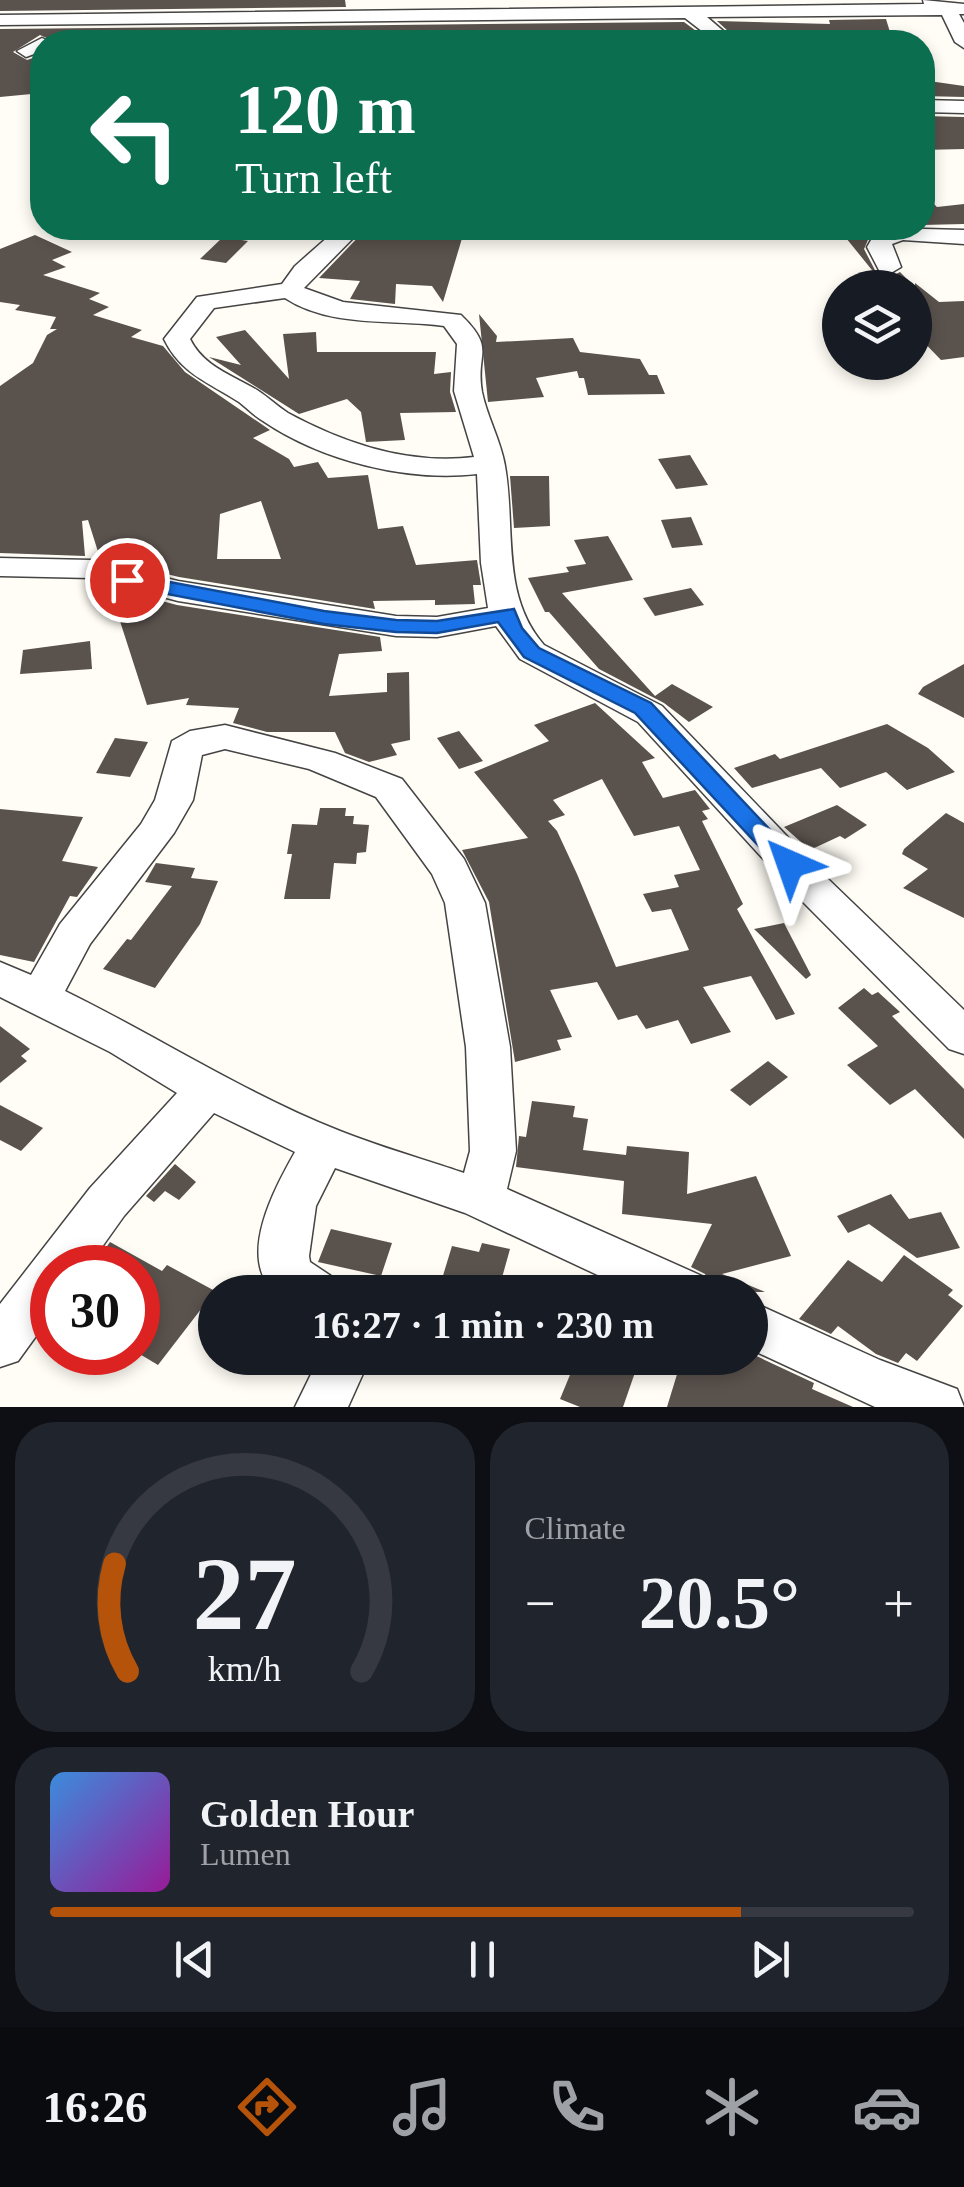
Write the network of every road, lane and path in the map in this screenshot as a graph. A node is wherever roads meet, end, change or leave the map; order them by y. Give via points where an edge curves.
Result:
1 (136, 0) edge
2 (297, 0) edge
3 (819, 4) edge
4 (735, 5) edge
5 (948, 6) edge
6 (690, 13) junction
7 (228, 19) junction
8 (0, 20) edge
9 (79, 20) junction
10 (132, 20) junction
11 (60, 30) edge
12 (712, 30) edge
13 (0, 36) edge
14 (30, 41) edge
15 (964, 42) edge
16 (935, 106) edge
17 (964, 107) edge
18 (935, 234) edge
19 (964, 237) edge
20 (339, 240) edge
21 (882, 240) edge
22 (890, 266) dead end
23 (290, 290) junction
24 (491, 464) junction
25 (0, 567) edge
26 (506, 614) junction
27 (15, 992) edge
28 (964, 1038) edge
29 (208, 1089) junction
30 (324, 1145) junction
31 (482, 1199) junction
32 (75, 1245) edge
33 (288, 1275) edge
34 (647, 1275) edge
35 (30, 1304) edge
36 (768, 1333) edge
37 (0, 1344) edge
38 (336, 1375) edge
39 (320, 1407) edge
40 (938, 1407) edge

1 - 10 street
2 - 7 street
3 - 4 street
3 - 5 street
4 - 6 street
5 - 15 street
6 - 7 street via 602,22 419,12
6 - 12 street
7 - 10 street
8 - 9 street
9 - 10 street
9 - 11 street
13 - 14 street
16 - 17 street
18 - 19 street
20 - 23 street
21 - 22 street
23 - 24 street via 317,304 452,320 474,352 467,381
23 - 24 street via 206,302 177,339 181,350 204,375 274,417 344,446 432,470
24 - 26 street
25 - 26 street via 91,569 178,591 396,626 437,627
26 - 28 street via 532,652 650,714
27 - 29 street
27 - 31 street via 74,935 155,833 174,800 185,750 203,739 262,744 388,788 450,869 465,902 492,1104
29 - 30 street
29 - 32 street
30 - 31 street
30 - 33 street via 286,1221 282,1252
31 - 34 street
35 - 37 street
36 - 40 street
38 - 39 street

